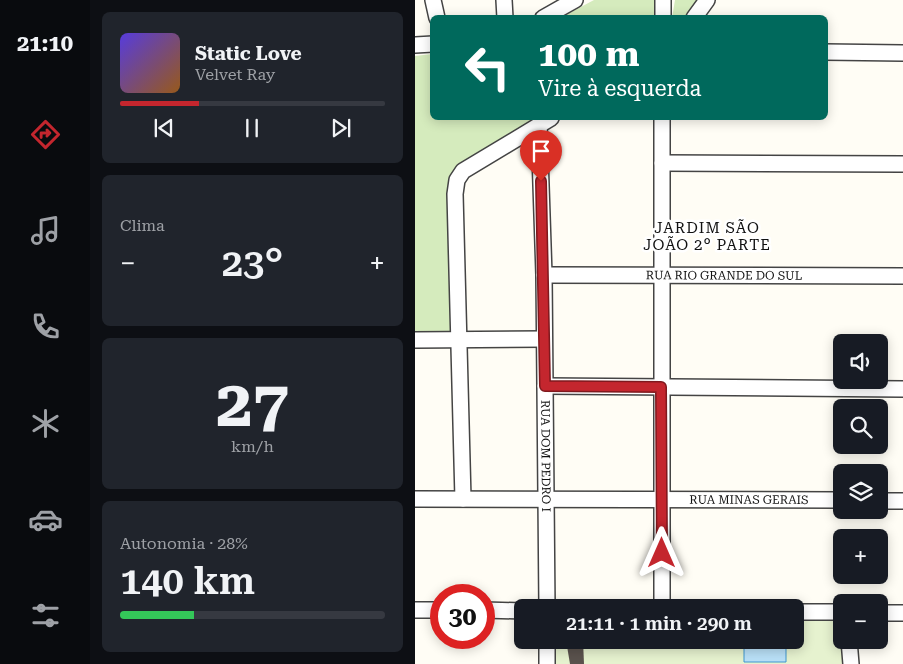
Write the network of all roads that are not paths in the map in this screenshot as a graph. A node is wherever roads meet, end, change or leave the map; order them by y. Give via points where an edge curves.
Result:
1 (433, 0) edge
2 (504, 0) edge
3 (575, 0) edge
4 (663, 0) edge
5 (707, 0) edge
6 (436, 15) edge
7 (505, 15) edge
8 (548, 15) edge
9 (663, 15) edge
10 (696, 15) edge
11 (430, 44) edge
12 (415, 45) edge
13 (828, 52) edge
14 (903, 53) edge
15 (661, 120) edge
16 (545, 121) edge
17 (662, 163) junction
18 (903, 164) edge
19 (544, 275) junction
20 (661, 275) junction
21 (903, 276) edge
22 (544, 339) junction
23 (415, 340) edge
24 (459, 340) junction
25 (545, 386) junction
26 (661, 387) junction
27 (903, 389) edge
28 (415, 499) edge
29 (463, 499) junction
30 (546, 499) junction
31 (662, 499) junction
32 (833, 500) edge
33 (888, 500) edge
34 (903, 501) edge
35 (547, 599) edge
36 (662, 599) edge
37 (415, 610) edge
38 (430, 610) edge
39 (495, 610) edge
40 (514, 611) edge
41 (804, 612) edge
42 (833, 612) edge
43 (888, 613) edge
44 (903, 613) edge
45 (547, 649) edge
46 (850, 649) edge
47 (547, 664) edge
48 (851, 664) edge

1 - 6 street
2 - 7 street
3 - 8 street
4 - 9 street
5 - 10 street
11 - 12 street
13 - 14 street
15 - 17 street
16 - 19 street, RUA DOM PEDRO I
16 - 24 street via 463,171 457,180
17 - 18 street
17 - 20 street
19 - 20 street, RUA RIO GRANDE DO SUL
19 - 22 street, RUA DOM PEDRO I
20 - 21 street, RUA RIO GRANDE DO SUL
20 - 26 street
22 - 24 street
22 - 25 street, RUA DOM PEDRO I
23 - 24 street
24 - 29 street
25 - 26 street
25 - 30 street, RUA DOM PEDRO I
26 - 27 street
26 - 31 street
28 - 29 street, RUA MINAS GERAIS
29 - 30 street, RUA MINAS GERAIS
30 - 31 street, RUA MINAS GERAIS
30 - 35 street, RUA DOM PEDRO I
31 - 32 street, RUA MINAS GERAIS
31 - 36 street
33 - 34 street
37 - 38 street
39 - 40 street
41 - 42 street
43 - 44 street
45 - 47 street
46 - 48 street

